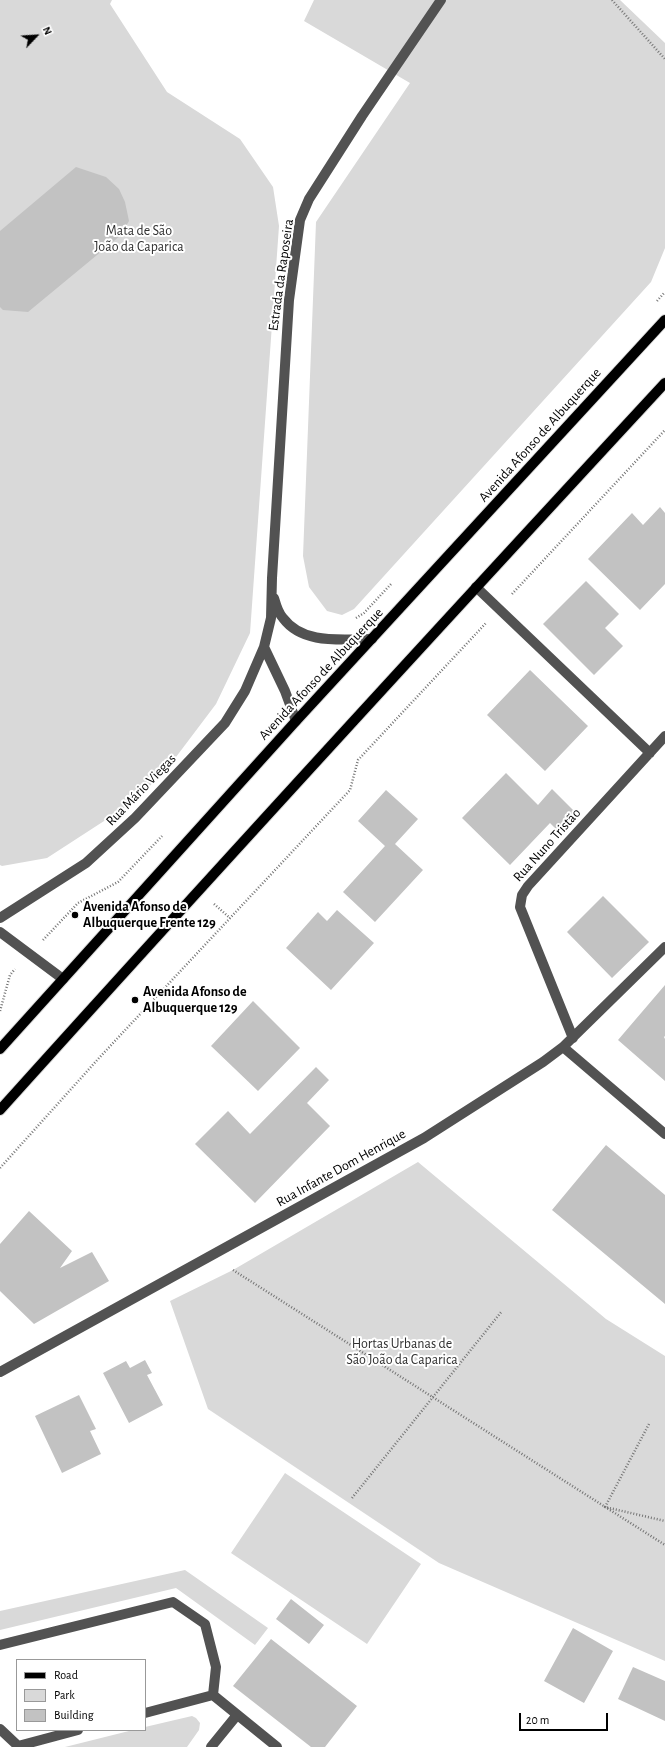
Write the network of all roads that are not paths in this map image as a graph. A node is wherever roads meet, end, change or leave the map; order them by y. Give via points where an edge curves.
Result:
1 (442, 0) edge
2 (665, 320) edge
3 (665, 383) edge
4 (476, 587) junction
5 (272, 594) junction
6 (372, 640) junction
7 (264, 647) junction
8 (296, 721) junction
9 (665, 736) edge
10 (650, 753) junction
11 (0, 918) edge
12 (0, 932) edge
13 (665, 947) edge
14 (63, 979) junction
15 (573, 1038) junction
16 (563, 1047) junction
17 (0, 1049) edge
18 (0, 1110) edge
19 (665, 1134) edge
20 (0, 1372) edge
21 (0, 1645) edge
22 (213, 1695) junction
23 (146, 1713) edge
24 (237, 1715) junction
25 (0, 1729) edge
26 (74, 1731) edge
27 (18, 1746) edge
28 (212, 1747) edge
29 (277, 1747) edge

1 - 5 street, Estrada da Raposeira via 362,116 309,199 300,220 289,300
2 - 6 main road, Avenida Afonso de Albuquerque
3 - 4 main road
4 - 10 street
4 - 18 main road
5 - 6 street, Estrada da Raposeira via 281,616 290,627 304,636
5 - 7 street, Estrada da Raposeira via 271,618
6 - 8 main road, Avenida Afonso de Albuquerque
7 - 8 street
7 - 11 street, Rua Mário Viegas via 245,692 225,723 135,818 86,863
8 - 14 main road, Avenida Afonso de Albuquerque
9 - 10 street, Rua Nuno Tristão
10 - 15 street, Rua Nuno Tristão via 522,895 520,907
12 - 14 street
13 - 15 street, Rua Infante Dom Henrique
14 - 17 main road, Avenida Afonso de Albuquerque
15 - 16 street, Rua Infante Dom Henrique
16 - 19 street
16 - 20 street, Rua Infante Dom Henrique via 544,1062 424,1138
21 - 22 street via 173,1602 205,1624 216,1667
22 - 23 street
22 - 24 street
24 - 28 street
24 - 29 street
25 - 27 street
26 - 27 street

